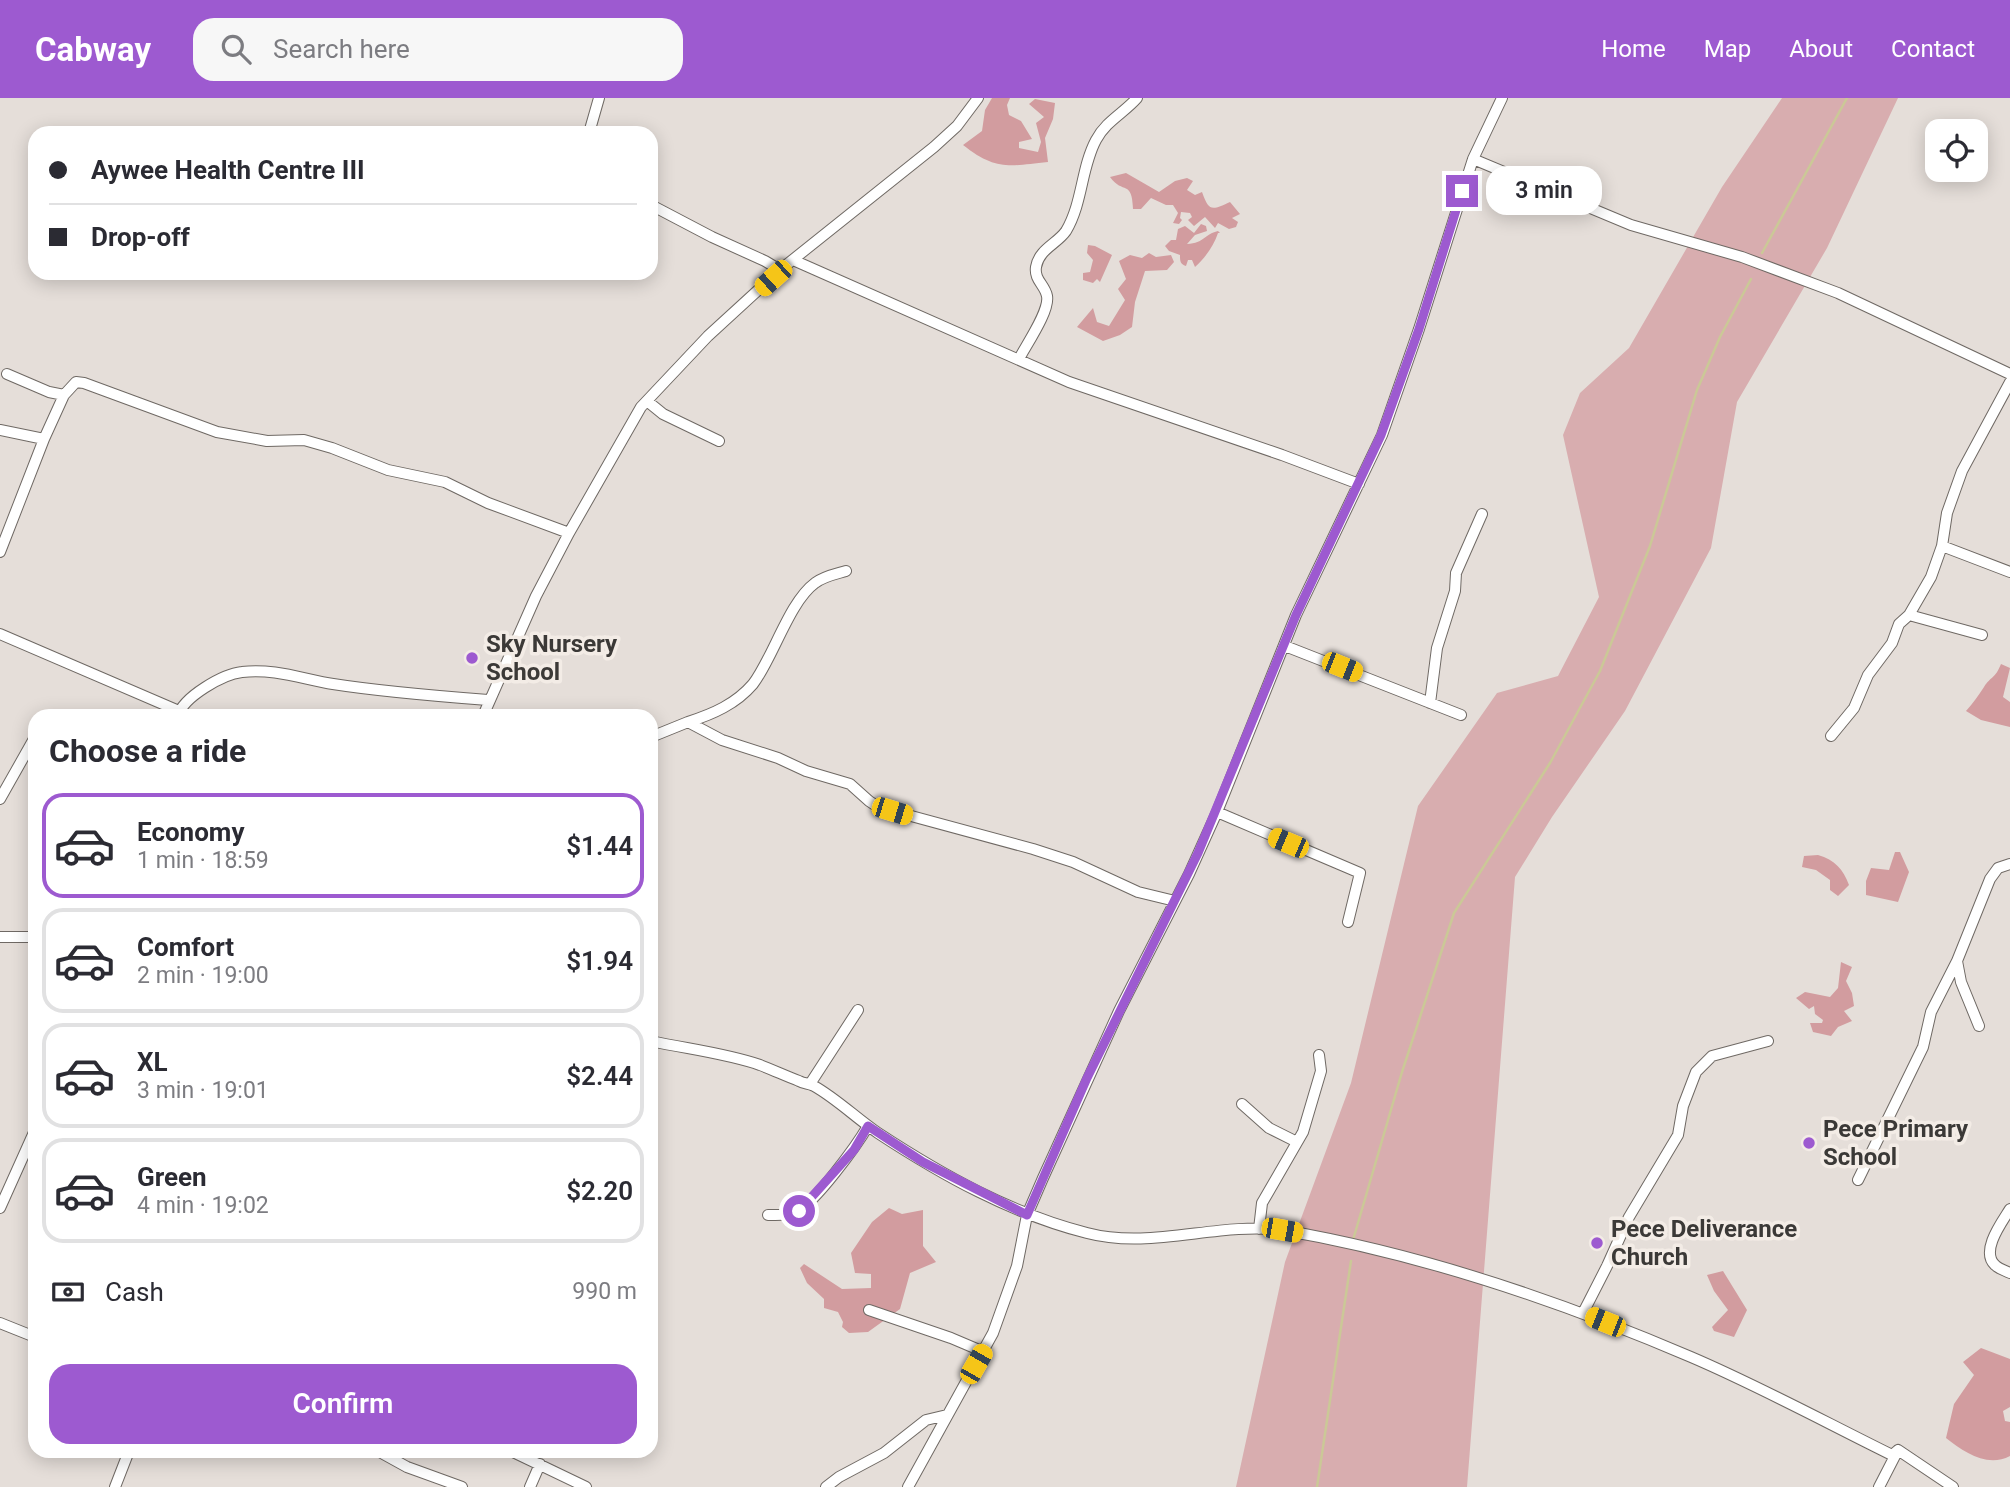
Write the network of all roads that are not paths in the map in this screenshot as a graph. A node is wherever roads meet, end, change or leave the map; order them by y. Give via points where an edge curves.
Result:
1 (599, 98) edge
2 (978, 98) edge
3 (1137, 98) edge
4 (1502, 98) edge
5 (591, 126) edge
6 (1473, 159) junction
7 (658, 212) edge
8 (793, 260) junction
9 (780, 270) junction
10 (1018, 359) junction
11 (7, 374) dead end
12 (2010, 374) edge
13 (2010, 382) edge
14 (64, 395) junction
15 (647, 401) junction
16 (0, 430) edge
17 (44, 439) junction
18 (719, 441) dead end
19 (1359, 484) junction
20 (1482, 514) dead end
21 (569, 533) junction
22 (1942, 546) junction
23 (0, 552) edge
24 (846, 571) dead end
25 (2010, 572) edge
26 (1909, 615) junction
27 (0, 634) edge
28 (1982, 635) dead end
29 (1285, 646) junction
30 (488, 700) junction
31 (1430, 703) junction
32 (170, 709) edge
33 (182, 709) edge
34 (486, 709) edge
35 (1461, 715) dead end
36 (688, 722) junction
37 (658, 734) edge
38 (1831, 736) dead end
39 (28, 749) edge
40 (0, 799) edge
41 (1217, 812) junction
42 (2010, 864) edge
43 (1175, 901) junction
44 (1348, 922) dead end
45 (0, 937) edge
46 (28, 937) edge
47 (1957, 961) junction
48 (858, 1010) dead end
49 (1979, 1026) dead end
50 (1768, 1041) dead end
51 (658, 1043) edge
52 (1319, 1055) dead end
53 (810, 1084) junction
54 (1242, 1104) dead end
55 (868, 1126) junction
56 (1297, 1142) junction
57 (28, 1146) edge
58 (1858, 1181) dead end
59 (0, 1208) edge
60 (2010, 1209) edge
61 (768, 1215) dead end
62 (1027, 1215) junction
63 (1259, 1229) junction
64 (2010, 1273) edge
65 (869, 1311) dead end
66 (1583, 1313) junction
67 (0, 1324) edge
68 (28, 1334) edge
69 (984, 1352) junction
70 (947, 1415) junction
71 (1898, 1450) junction
72 (126, 1458) edge
73 (391, 1458) edge
74 (527, 1458) edge
75 (540, 1464) junction
76 (115, 1487) edge
77 (462, 1487) edge
78 (530, 1487) edge
79 (586, 1487) edge
80 (827, 1487) edge
81 (908, 1487) edge
82 (1879, 1487) edge
83 (1953, 1487) edge

1 - 5 street
2 - 8 street via 934,147
3 - 10 street via 1098,137 1075,213 1037,263 1047,302
4 - 6 street
6 - 12 street via 1631,225 1742,257 1838,293
6 - 19 street via 1419,329
7 - 9 street
8 - 9 street
8 - 10 street
9 - 15 street via 708,336
10 - 19 street via 1069,382
11 - 14 street
13 - 22 street via 1962,471 1947,513
14 - 17 street
14 - 21 street via 76,382 85,383 217,432 267,441 304,440 388,470 444,482
15 - 18 street via 663,414
15 - 21 street
16 - 17 street
17 - 23 street
19 - 29 street
20 - 31 street via 1456,573 1437,648
21 - 30 street
22 - 25 street
22 - 26 street
24 - 36 street via 816,582 808,590 746,692 713,714
26 - 28 street
26 - 38 street via 1868,675 1854,708
27 - 32 street
29 - 31 street
29 - 41 street
30 - 33 street via 242,672 191,697
30 - 34 street
31 - 35 street
36 - 37 street
36 - 43 street via 722,740 850,784 878,807 1043,852 1138,892
39 - 40 street
41 - 43 street
41 - 44 street via 1360,873
42 - 47 street via 1998,868 1990,879
43 - 62 street via 1087,1078
45 - 46 street
47 - 49 street
47 - 58 street via 1931,1012 1923,1047
48 - 53 street
50 - 66 street via 1712,1056 1696,1072 1678,1135 1629,1217
51 - 53 street via 759,1065
52 - 56 street via 1321,1071
53 - 55 street
54 - 56 street via 1269,1128
55 - 61 street via 854,1150 799,1211
55 - 62 street via 923,1162
56 - 63 street via 1259,1209
57 - 59 street
60 - 64 street via 1996,1231 1991,1258 1995,1266
62 - 63 street via 1086,1233 1128,1239
62 - 69 street via 1017,1266
63 - 66 street via 1364,1246
65 - 69 street
66 - 71 street via 1693,1358 1892,1455
67 - 68 street
69 - 70 street
70 - 80 street via 926,1420 878,1457
70 - 81 street
71 - 82 street
71 - 83 street
72 - 76 street
73 - 77 street
74 - 75 street
75 - 78 street
75 - 79 street

